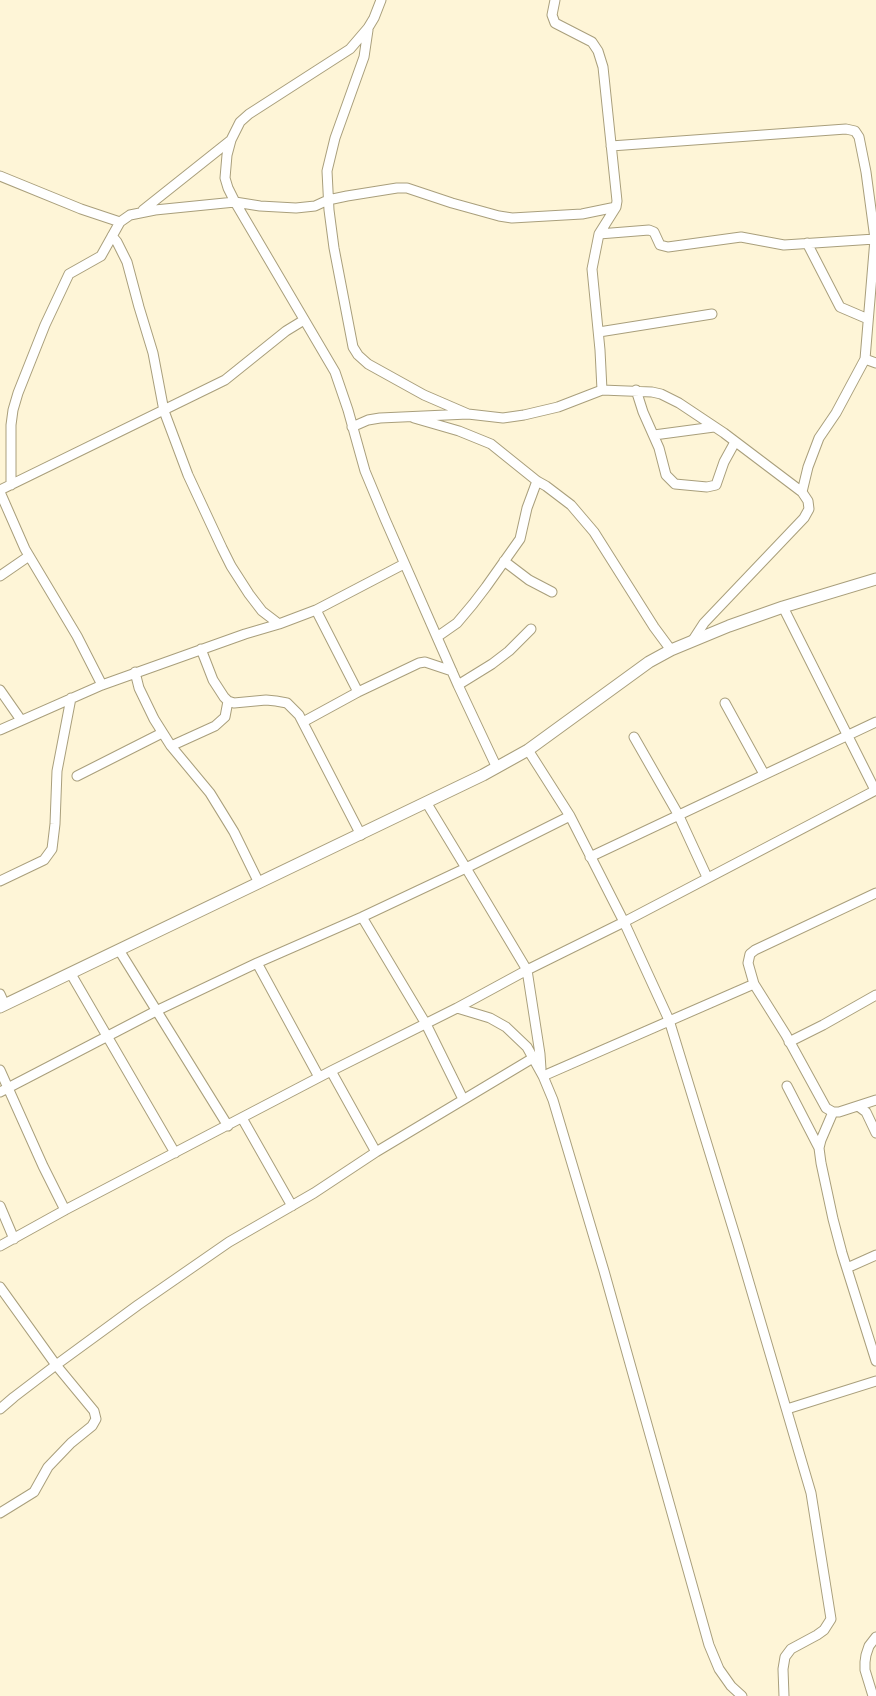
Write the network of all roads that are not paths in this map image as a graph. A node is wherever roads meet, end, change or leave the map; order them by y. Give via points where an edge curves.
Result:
1 (381, 0) edge
2 (555, 0) edge
3 (368, 28) junction
4 (231, 140) junction
5 (611, 146) junction
6 (0, 176) edge
7 (328, 200) junction
8 (235, 202) junction
9 (616, 207) junction
10 (140, 212) junction
11 (120, 222) junction
12 (599, 234) junction
13 (112, 236) junction
14 (874, 239) junction
15 (807, 243) junction
16 (712, 314) dead end
17 (868, 319) junction
18 (304, 320) junction
19 (599, 332) junction
20 (865, 359) junction
21 (876, 364) edge
22 (602, 390) junction
23 (636, 390) junction
24 (164, 411) junction
25 (468, 414) junction
26 (414, 418) junction
27 (352, 426) junction
28 (714, 427) junction
29 (654, 435) junction
30 (735, 442) junction
31 (537, 482) junction
32 (10, 485) junction
33 (0, 491) edge
34 (802, 492) junction
35 (29, 556) junction
36 (504, 561) junction
37 (404, 564) junction
38 (0, 576) edge
39 (876, 579) edge
40 (552, 592) dead end
41 (782, 607) junction
42 (316, 610) junction
43 (278, 624) junction
44 (531, 629) dead end
45 (437, 637) junction
46 (693, 640) junction
47 (201, 649) junction
48 (671, 650) junction
49 (452, 671) junction
50 (135, 672) junction
51 (102, 685) junction
52 (458, 685) junction
53 (0, 690) edge
54 (358, 692) junction
55 (71, 698) junction
56 (228, 700) junction
57 (725, 703) dead end
58 (22, 720) junction
59 (303, 722) junction
60 (876, 722) edge
61 (0, 730) edge
62 (162, 733) junction
63 (848, 735) junction
64 (634, 737) dead end
65 (171, 746) junction
66 (528, 750) junction
67 (496, 768) junction
68 (764, 774) junction
69 (77, 776) dead end
70 (875, 790) edge
71 (426, 802) junction
72 (678, 814) junction
73 (570, 816) junction
74 (361, 835) junction
75 (590, 857) junction
76 (466, 868) junction
77 (707, 878) junction
78 (0, 881) edge
79 (260, 883) junction
80 (876, 893) edge
81 (362, 917) junction
82 (624, 922) junction
83 (119, 950) junction
84 (257, 963) junction
85 (527, 970) junction
86 (71, 974) junction
87 (754, 984) junction
88 (876, 995) edge
89 (2, 1002) edge
90 (457, 1008) junction
91 (156, 1011) junction
92 (669, 1020) junction
93 (426, 1024) junction
94 (107, 1037) junction
95 (789, 1042) junction
96 (533, 1058) junction
97 (0, 1070) edge
98 (331, 1070) junction
99 (542, 1074) junction
100 (319, 1077) junction
101 (787, 1086) dead end
102 (4, 1090) edge
103 (463, 1099) junction
104 (876, 1100) edge
105 (858, 1106) junction
106 (833, 1112) junction
107 (242, 1118) junction
108 (228, 1126) junction
109 (876, 1133) edge
110 (819, 1148) junction
111 (376, 1152) junction
112 (175, 1153) junction
113 (0, 1206) edge
114 (292, 1206) junction
115 (65, 1210) junction
116 (14, 1239) junction
117 (0, 1246) edge
118 (876, 1255) edge
119 (847, 1268) junction
120 (0, 1287) edge
121 (876, 1361) edge
122 (56, 1365) junction
123 (876, 1381) edge
124 (0, 1409) edge
125 (787, 1410) junction
126 (0, 1513) edge
127 (876, 1637) edge
128 (742, 1696) edge
129 (784, 1696) edge
130 (873, 1696) edge

1 - 3 street
2 - 5 street via 552,15 555,23 592,42 598,51
3 - 4 street via 350,49 249,114 240,122
3 - 7 street via 364,57 329,161
4 - 8 street via 225,178
4 - 10 street
5 - 9 street
5 - 14 street via 851,130 857,134 861,146
6 - 11 street
7 - 8 street via 315,206 296,208
7 - 9 street via 407,188 505,217 582,214
7 - 25 street via 355,352 368,364 403,384
8 - 10 street
8 - 18 street
9 - 12 street
10 - 11 street
11 - 13 street
12 - 15 street via 649,230 654,232 660,245 668,247 741,237 775,244
12 - 19 street via 592,269
13 - 24 street via 127,262 153,353
13 - 32 street via 101,256 67,276 30,360 13,410
14 - 15 street
14 - 17 street
15 - 17 street via 840,307
16 - 19 street
17 - 20 street
18 - 24 street via 225,380
18 - 27 street via 335,372
19 - 22 street
20 - 21 street
20 - 34 street via 819,438
22 - 23 street
22 - 25 street via 558,407 524,415 503,418
23 - 28 street via 661,394
23 - 29 street
24 - 32 street
24 - 43 street via 182,461 222,548 249,594
25 - 26 street
26 - 27 street via 368,420
26 - 31 street via 492,444
27 - 37 street via 365,470
28 - 29 street
28 - 30 street
29 - 30 street via 670,481 707,487 717,484
30 - 34 street
31 - 36 street via 527,508 522,535
31 - 48 street via 581,515
32 - 33 street
33 - 35 street
34 - 46 street via 809,507 804,518 704,623
35 - 38 street
35 - 51 street
36 - 40 street
36 - 45 street via 456,623
37 - 42 street
37 - 45 street
39 - 41 street
41 - 46 street
41 - 63 street
42 - 43 street
42 - 54 street
43 - 47 street
44 - 52 street via 509,651
45 - 49 street
46 - 48 street
47 - 50 street
47 - 56 street via 213,680
48 - 66 street via 642,667
49 - 52 street
49 - 54 street via 422,662
50 - 51 street
50 - 62 street via 144,701
51 - 55 street
52 - 67 street
53 - 58 street
54 - 59 street
55 - 58 street
55 - 78 street via 57,771 52,849 44,860
56 - 59 street via 286,703
56 - 65 street via 225,717 215,726
57 - 68 street
58 - 61 street
59 - 74 street
60 - 63 street
62 - 65 street
62 - 69 street
63 - 68 street
63 - 70 street
64 - 72 street
65 - 79 street via 210,794
66 - 67 street
66 - 73 street
67 - 71 street
68 - 72 street
70 - 77 street
71 - 74 street
71 - 76 street
72 - 75 street
72 - 77 street
73 - 75 street
73 - 76 street
74 - 79 street
75 - 82 street
76 - 81 street
76 - 85 street
77 - 82 street
79 - 83 street
80 - 87 street via 755,950 748,962
81 - 84 street
81 - 93 street
82 - 85 street
82 - 92 street
83 - 86 street
83 - 91 street
84 - 91 street
84 - 100 street
85 - 90 street
85 - 99 street
86 - 89 street
86 - 94 street
87 - 92 street
87 - 95 street
88 - 95 street
90 - 93 street
90 - 96 street via 490,1018 506,1027 527,1047
91 - 94 street
91 - 108 street
92 - 99 street
92 - 125 street
93 - 98 street
93 - 103 street
94 - 102 street
94 - 112 street
95 - 106 street via 826,1108
96 - 99 street
96 - 103 street
97 - 102 street
98 - 100 street
98 - 111 street
99 - 128 street via 561,1126 604,1271 709,1645 730,1686
100 - 107 street
101 - 110 street
102 - 115 street
103 - 111 street
104 - 105 street
105 - 106 street
105 - 109 street via 866,1112
106 - 110 street
107 - 108 street
107 - 114 street
108 - 112 street
110 - 119 street
111 - 114 street
112 - 115 street
113 - 116 street
114 - 122 street via 229,1242
115 - 116 street
116 - 117 street
118 - 119 street
119 - 121 street
120 - 122 street
122 - 124 street
122 - 126 street via 94,1411 96,1419 48,1467 34,1492
123 - 125 street
125 - 129 street via 813,1500 831,1615 824,1630 785,1656
127 - 130 street via 869,1646 865,1662

